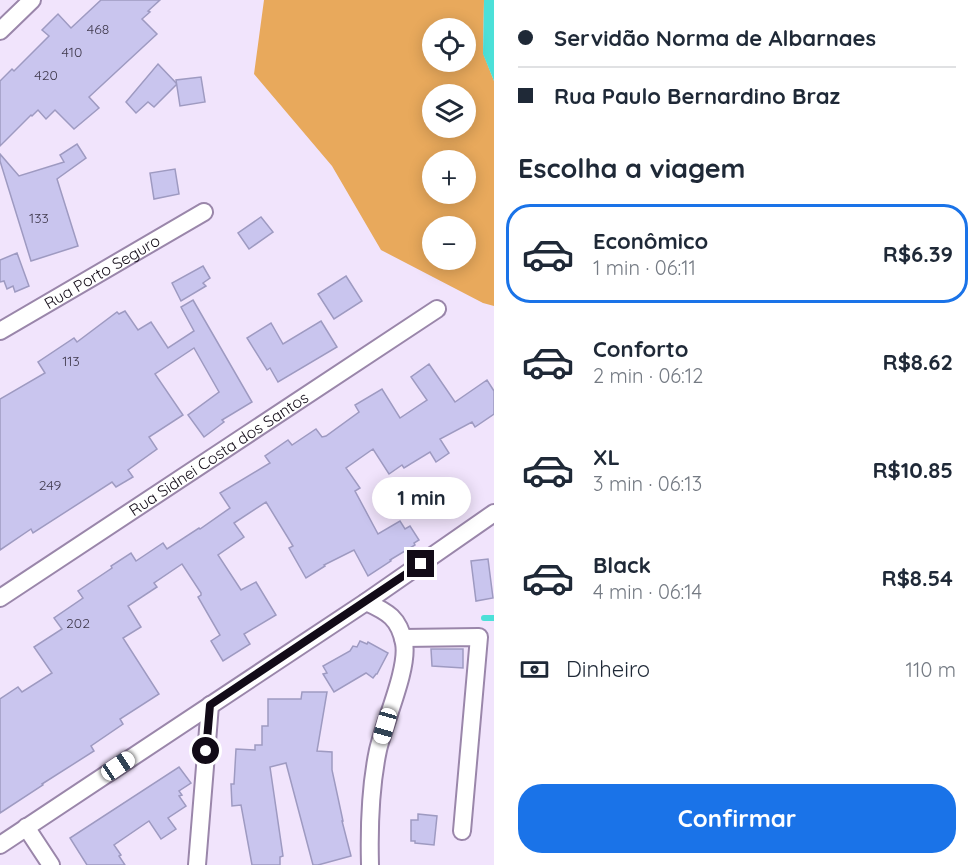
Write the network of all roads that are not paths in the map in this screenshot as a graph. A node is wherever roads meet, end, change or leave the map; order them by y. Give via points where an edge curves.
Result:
1 (32, 0) edge
2 (0, 31) edge
3 (204, 212) dead end
4 (437, 309) dead end
5 (0, 331) edge
6 (494, 513) edge
7 (0, 598) edge
8 (366, 602) junction
9 (403, 638) junction
10 (210, 705) junction
11 (26, 827) junction
12 (462, 831) dead end
13 (0, 845) edge
14 (51, 865) edge
15 (197, 865) edge
16 (370, 865) edge

1 - 2 street
3 - 5 street, Rua Porto Seguro
4 - 7 street, Rua Sidnei Costa dos Santos
6 - 8 street
8 - 9 street via 386,611 399,626
8 - 10 street
9 - 12 street via 479,637
9 - 16 street via 403,669 374,771
10 - 11 street
10 - 15 street
11 - 13 street
11 - 14 street

